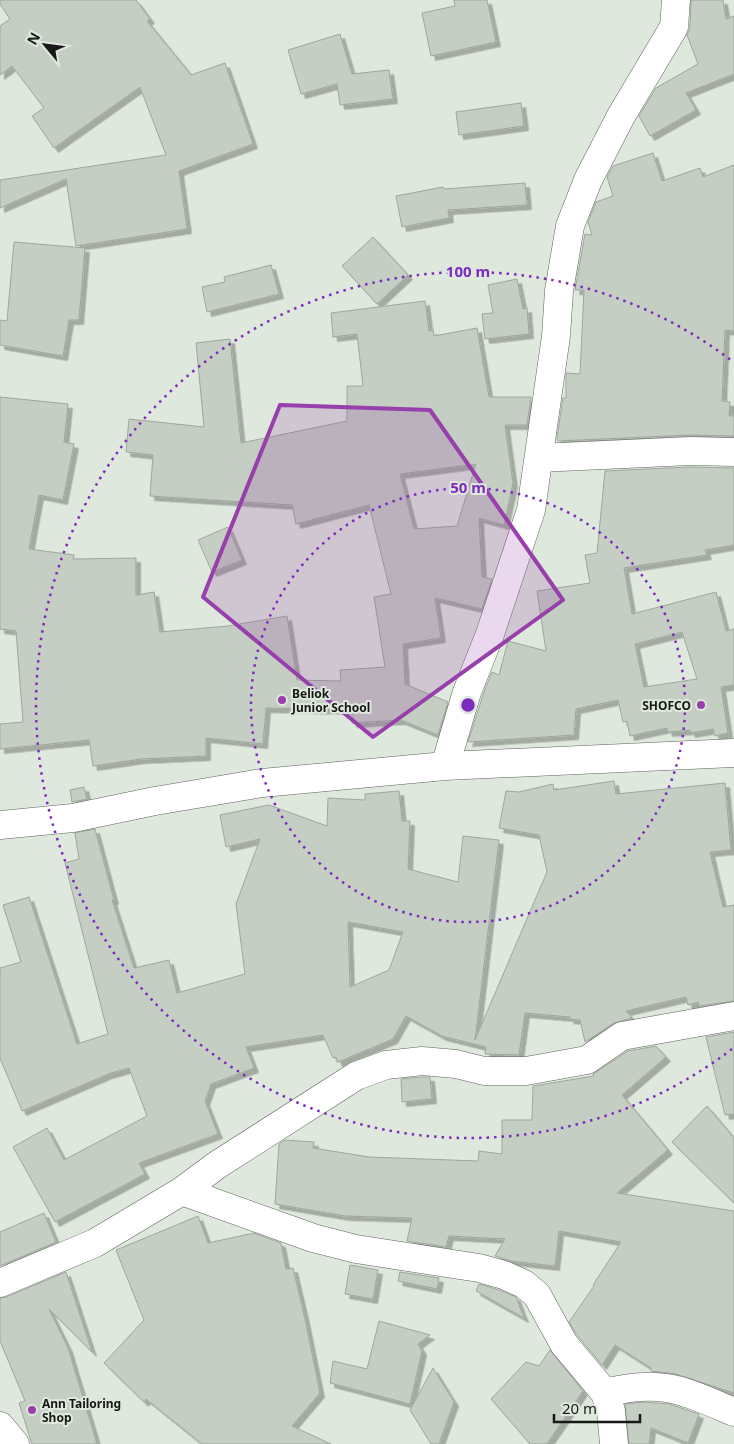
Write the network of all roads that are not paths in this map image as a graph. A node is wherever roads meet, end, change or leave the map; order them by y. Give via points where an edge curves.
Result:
1 (676, 0) edge
2 (734, 452) edge
3 (539, 458) junction
4 (734, 753) edge
5 (445, 766) junction
6 (0, 825) edge
7 (734, 1016) edge
8 (182, 1191) junction
9 (0, 1283) edge
10 (605, 1393) junction
11 (734, 1412) edge
12 (0, 1426) edge
13 (15, 1444) edge
14 (614, 1444) edge

1 - 3 street via 674,27 620,116 588,180 570,226
2 - 3 street
3 - 5 street via 532,510 467,692
4 - 5 street
5 - 6 street via 262,783 73,818
7 - 8 street via 622,1036 587,1060 526,1071 484,1071 422,1061 386,1065 343,1084
8 - 9 street via 95,1243
8 - 10 street via 313,1238 356,1249 479,1268 524,1284 537,1296 564,1344
10 - 11 street via 639,1386 660,1386 694,1395
10 - 14 street via 611,1411
12 - 13 street

